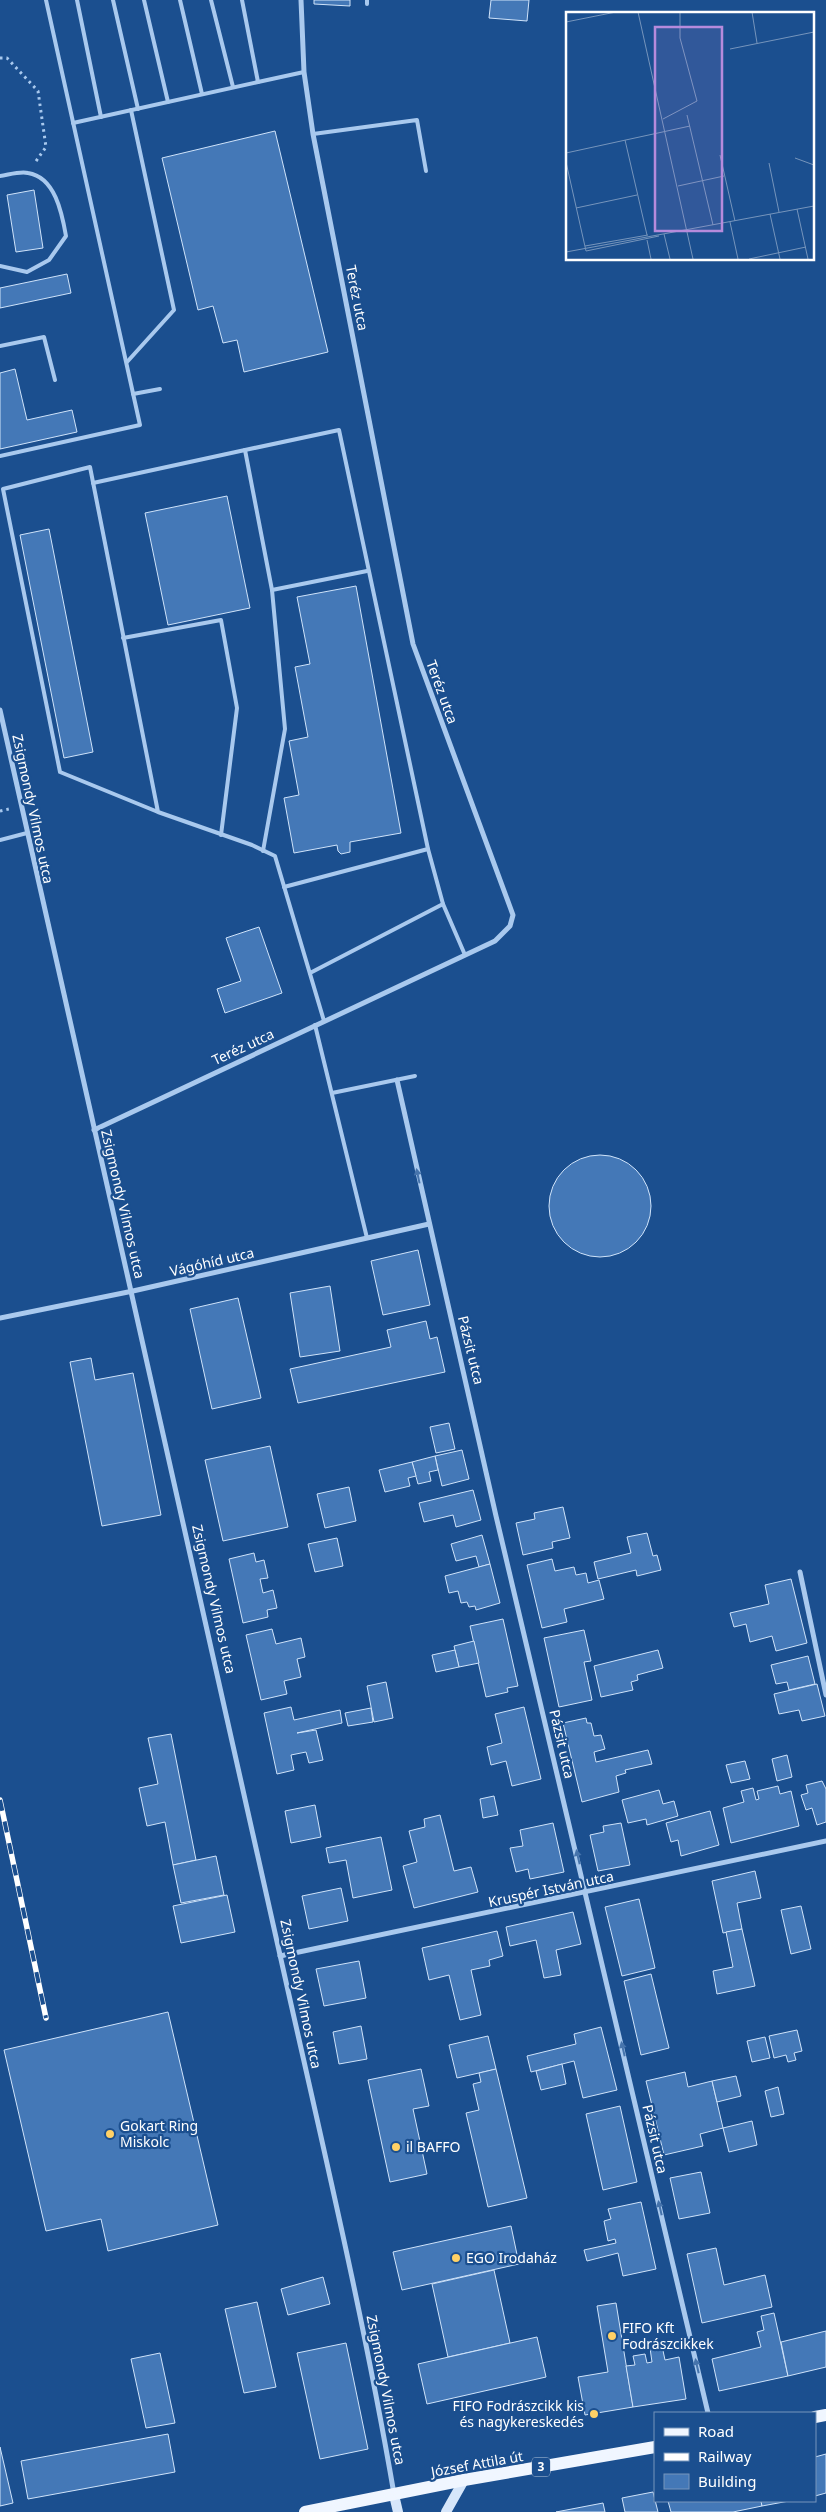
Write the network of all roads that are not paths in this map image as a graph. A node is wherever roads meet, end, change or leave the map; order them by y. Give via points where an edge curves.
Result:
1 (46, 0) edge
2 (77, 0) edge
3 (112, 0) edge
4 (144, 0) edge
5 (180, 0) edge
6 (211, 0) edge
7 (242, 0) edge
8 (301, 0) edge
9 (304, 72) junction
10 (258, 82) junction
11 (233, 87) junction
12 (202, 94) junction
13 (168, 102) junction
14 (138, 109) junction
15 (131, 110) junction
16 (102, 117) junction
17 (73, 123) junction
18 (313, 134) junction
19 (426, 171) dead end
20 (0, 176) edge
21 (0, 266) edge
22 (0, 346) edge
23 (126, 362) junction
24 (55, 380) dead end
25 (160, 389) dead end
26 (133, 394) junction
27 (245, 450) junction
28 (0, 456) edge
29 (93, 483) junction
30 (367, 571) junction
31 (272, 590) junction
32 (123, 638) junction
33 (0, 710) edge
34 (158, 812) junction
35 (27, 833) junction
36 (221, 835) junction
37 (0, 840) edge
38 (428, 849) junction
39 (263, 850) junction
40 (284, 886) junction
41 (443, 904) junction
42 (465, 955) junction
43 (310, 973) junction
44 (324, 1021) junction
45 (316, 1025) junction
46 (415, 1076) dead end
47 (397, 1080) junction
48 (332, 1093) junction
49 (94, 1130) junction
50 (429, 1224) junction
51 (368, 1238) junction
52 (133, 1291) junction
53 (0, 1318) edge
54 (800, 1572) dead end
55 (826, 1695) edge
56 (826, 1841) edge
57 (586, 1893) junction
58 (280, 1956) junction
59 (708, 2412) edge
60 (654, 2447) edge
61 (464, 2480) junction
62 (394, 2495) junction
63 (305, 2512) edge
64 (398, 2512) edge
65 (446, 2512) edge

1 - 17 lane
2 - 16 lane
3 - 14 lane
4 - 13 lane
5 - 12 lane
6 - 11 lane
7 - 10 lane
8 - 9 street, Teréz utca
9 - 10 lane
9 - 18 street, Teréz utca
10 - 11 lane
11 - 12 lane
12 - 13 lane
13 - 14 lane
14 - 15 lane
15 - 16 lane
15 - 23 lane via 174,310
16 - 17 lane
17 - 23 lane
18 - 19 lane via 417,120
18 - 42 street, Teréz utca via 413,644 513,915 510,926 495,942
20 - 21 lane via 28,172 51,185 63,215 66,236 49,260 26,272
22 - 24 lane via 44,337
23 - 26 lane
25 - 26 lane
26 - 28 lane via 140,425
27 - 29 lane
27 - 30 lane via 339,430
27 - 31 lane
29 - 32 lane
29 - 34 lane via 90,467 3,489 60,772
30 - 31 lane
30 - 38 lane
31 - 39 lane via 285,729
32 - 34 lane
32 - 36 lane via 221,620 237,708
33 - 35 street, Zsigmondy Vilmos utca
34 - 36 lane
35 - 37 lane
35 - 49 street, Zsigmondy Vilmos utca
36 - 39 lane
38 - 40 lane
38 - 41 lane
39 - 40 lane via 274,856
40 - 43 lane
41 - 42 lane
41 - 43 lane
42 - 44 street, Teréz utca
43 - 44 lane
44 - 45 street, Teréz utca
45 - 48 lane
45 - 49 street, Teréz utca
46 - 47 lane
47 - 48 lane
50 -> 47 street, Pázsit utca
48 - 51 lane
49 - 52 street, Zsigmondy Vilmos utca
50 - 51 street, Vágóhíd utca
57 -> 50 street, Pázsit utca
51 - 52 street, Vágóhíd utca
52 - 53 street, Vágóhíd utca
52 - 58 street, Zsigmondy Vilmos utca
54 - 55 street
56 - 57 street, Kruspér István utca
57 - 58 street, Kruspér István utca
59 -> 57 street, Pázsit utca
58 - 62 street, Zsigmondy Vilmos utca via 360,2315
60 - 61 main road, József Attila út / 3
61 - 62 main road, József Attila út / 3
61 - 65 street
62 - 63 main road, József Attila út / 3
62 - 64 street

